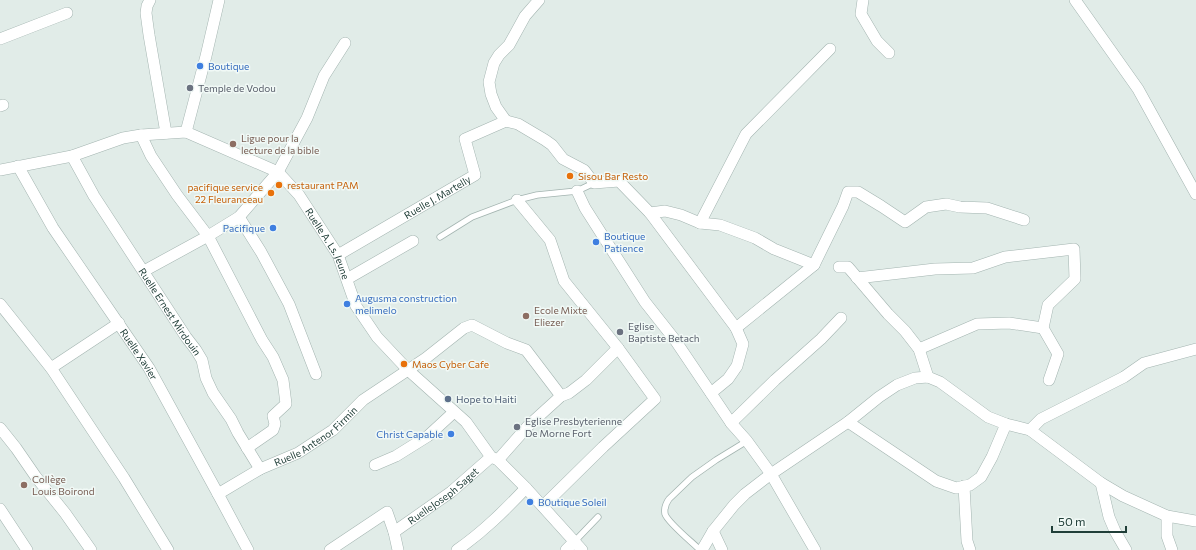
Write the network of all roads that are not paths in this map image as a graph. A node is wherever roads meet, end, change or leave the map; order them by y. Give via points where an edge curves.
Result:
1 (150, 0) edge
2 (219, 0) edge
3 (540, 0) edge
4 (863, 0) edge
5 (1075, 0) edge
6 (67, 13) dead end
7 (0, 39) edge
8 (345, 43) dead end
9 (830, 49) dead end
10 (889, 53) dead end
11 (506, 121) junction
12 (186, 132) junction
13 (166, 133) junction
14 (141, 135) junction
15 (72, 156) junction
16 (18, 166) junction
17 (0, 170) edge
18 (278, 172) junction
19 (594, 183) junction
20 (577, 191) junction
21 (1196, 194) edge
22 (517, 200) junction
23 (650, 213) junction
24 (239, 217) junction
25 (1024, 220) dead end
26 (700, 223) junction
27 (208, 236) junction
28 (440, 237) dead end
29 (413, 241) dead end
30 (338, 255) junction
31 (814, 265) junction
32 (839, 267) dead end
33 (144, 271) junction
34 (857, 278) junction
35 (347, 279) junction
36 (0, 304) edge
37 (841, 318) dead end
38 (118, 323) junction
39 (736, 328) junction
40 (1043, 328) junction
41 (618, 348) junction
42 (919, 349) junction
43 (1196, 349) edge
44 (51, 368) junction
45 (408, 370) junction
46 (316, 374) dead end
47 (928, 377) junction
48 (1048, 380) dead end
49 (711, 393) junction
50 (560, 396) junction
51 (454, 412) junction
52 (848, 422) junction
53 (731, 423) junction
54 (1006, 424) junction
55 (0, 428) edge
56 (1030, 430) junction
57 (747, 441) junction
58 (247, 448) junction
59 (494, 459) junction
60 (375, 465) dead end
61 (260, 469) junction
62 (771, 474) junction
63 (1101, 483) junction
64 (964, 486) junction
65 (526, 488) junction
66 (218, 494) junction
67 (543, 506) junction
68 (0, 509) edge
69 (1166, 516) junction
70 (598, 517) dead end
71 (1196, 521) edge
72 (713, 531) junction
73 (394, 532) junction
74 (575, 541) junction
75 (27, 550) edge
76 (91, 550) edge
77 (168, 550) edge
78 (248, 550) edge
79 (330, 550) edge
80 (398, 550) edge
81 (457, 550) edge
82 (566, 550) edge
83 (582, 550) edge
84 (701, 550) edge
85 (722, 550) edge
86 (815, 550) edge
87 (970, 550) edge
88 (1126, 550) edge
89 (1172, 550) edge

1 - 13 street via 146,13
2 - 12 street
3 - 11 street via 524,16 509,45 494,63 489,82 491,94
4 - 10 street via 861,14 877,41
5 - 21 street via 1138,89
6 - 7 street
8 - 18 street via 324,76 307,118
9 - 26 street via 746,134
11 - 19 street via 518,124 545,140 563,159 584,170
11 - 30 street, Ruelle J. Martelly via 465,140 475,175
12 - 13 street, Ruelle A. Ls. Jeune
12 - 18 street, Ruelle A. Ls. Jeune
13 - 14 street, Ruelle A. Ls. Jeune
14 - 15 street, Ruelle A. Ls. Jeune via 124,138
14 - 27 street via 155,163
15 - 16 street, Ruelle A. Ls. Jeune
15 - 33 street, Ruelle Ernest Mirdouin via 94,196
16 - 17 street, Ruelle A. Ls. Jeune
16 - 38 street, Ruelle Xavier via 53,228
18 - 24 street
18 - 30 street, Ruelle A. Ls. Jeune via 299,195
19 - 20 lane
19 - 23 street via 619,181
20 - 22 lane
20 - 49 street via 645,302
22 - 28 lane via 472,217
22 - 41 street via 550,240 564,281
23 - 26 street via 665,211
23 - 39 street
24 - 27 street
24 - 46 street via 262,252 289,304
25 - 31 street via 987,208 946,204 926,207 905,222 858,192 848,192
26 - 31 street via 720,225
27 - 33 street
27 - 58 street via 283,380 286,404 273,416 276,424 273,430
29 - 35 street
30 - 35 street, Ruelle A. Ls. Jeune
31 - 39 street
32 - 34 street via 848,267
33 - 58 street, Ruelle Ernest Mirdouin via 202,360 213,393 231,418
34 - 40 street via 935,269 973,268 1005,257 1074,249 1075,279 1048,305
34 - 42 street
35 - 45 street, Ruelle A. Ls. Jeune via 356,306 377,337
36 - 44 street
37 - 53 street
38 - 44 street
38 - 66 street, Ruelle Xavier via 149,368
39 - 49 street via 743,344 737,366 728,379
40 - 42 street via 1009,323 977,324
40 - 48 street via 1058,354
41 - 50 street, RuelleJoseph Saget via 586,380 569,393
41 - 67 street via 655,399
42 - 47 street
43 - 56 street via 1144,363 1124,377 1041,419
44 - 77 street
45 - 50 street, Ruelle Antenor Firmin via 464,328 472,325 526,350
45 - 51 street, Ruelle A. Ls. Jeune
45 - 61 street, Ruelle Antenor Firmin via 363,400 334,430 298,453
47 - 52 street via 915,378 897,385
47 - 54 street via 940,382 988,417
49 - 53 street
50 - 59 street, RuelleJoseph Saget
51 - 59 street, Ruelle A. Ls. Jeune via 466,422
51 - 60 street via 428,436 396,456
52 - 62 street
52 - 64 street via 936,480 956,488
53 - 57 street
54 - 56 street
54 - 64 street via 981,478
55 - 76 street
56 - 63 street
57 - 62 street
57 - 84 lane via 692,477 666,503 667,518
58 - 61 street, Ruelle Ernest Mirdouin
59 - 65 street, Ruelle A. Ls. Jeune
59 - 73 street, RuelleJoseph Saget
61 - 66 street, Ruelle Antenor Firmin
62 - 72 street via 745,494
62 - 86 street
63 - 69 street
63 - 88 street via 1109,517
64 - 87 street via 967,541
65 - 67 street, Ruelle A. Ls. Jeune
65 - 81 street via 497,518
66 - 78 street, Ruelle Xavier
67 - 74 street, Ruelle A. Ls. Jeune
68 - 75 street
69 - 71 street
69 - 89 street via 1167,536
70 - 74 lane
72 - 84 street
72 - 85 street
73 - 79 street via 387,512
73 - 80 street
74 - 82 street
74 - 83 street, Ruelle A. Ls. Jeune

